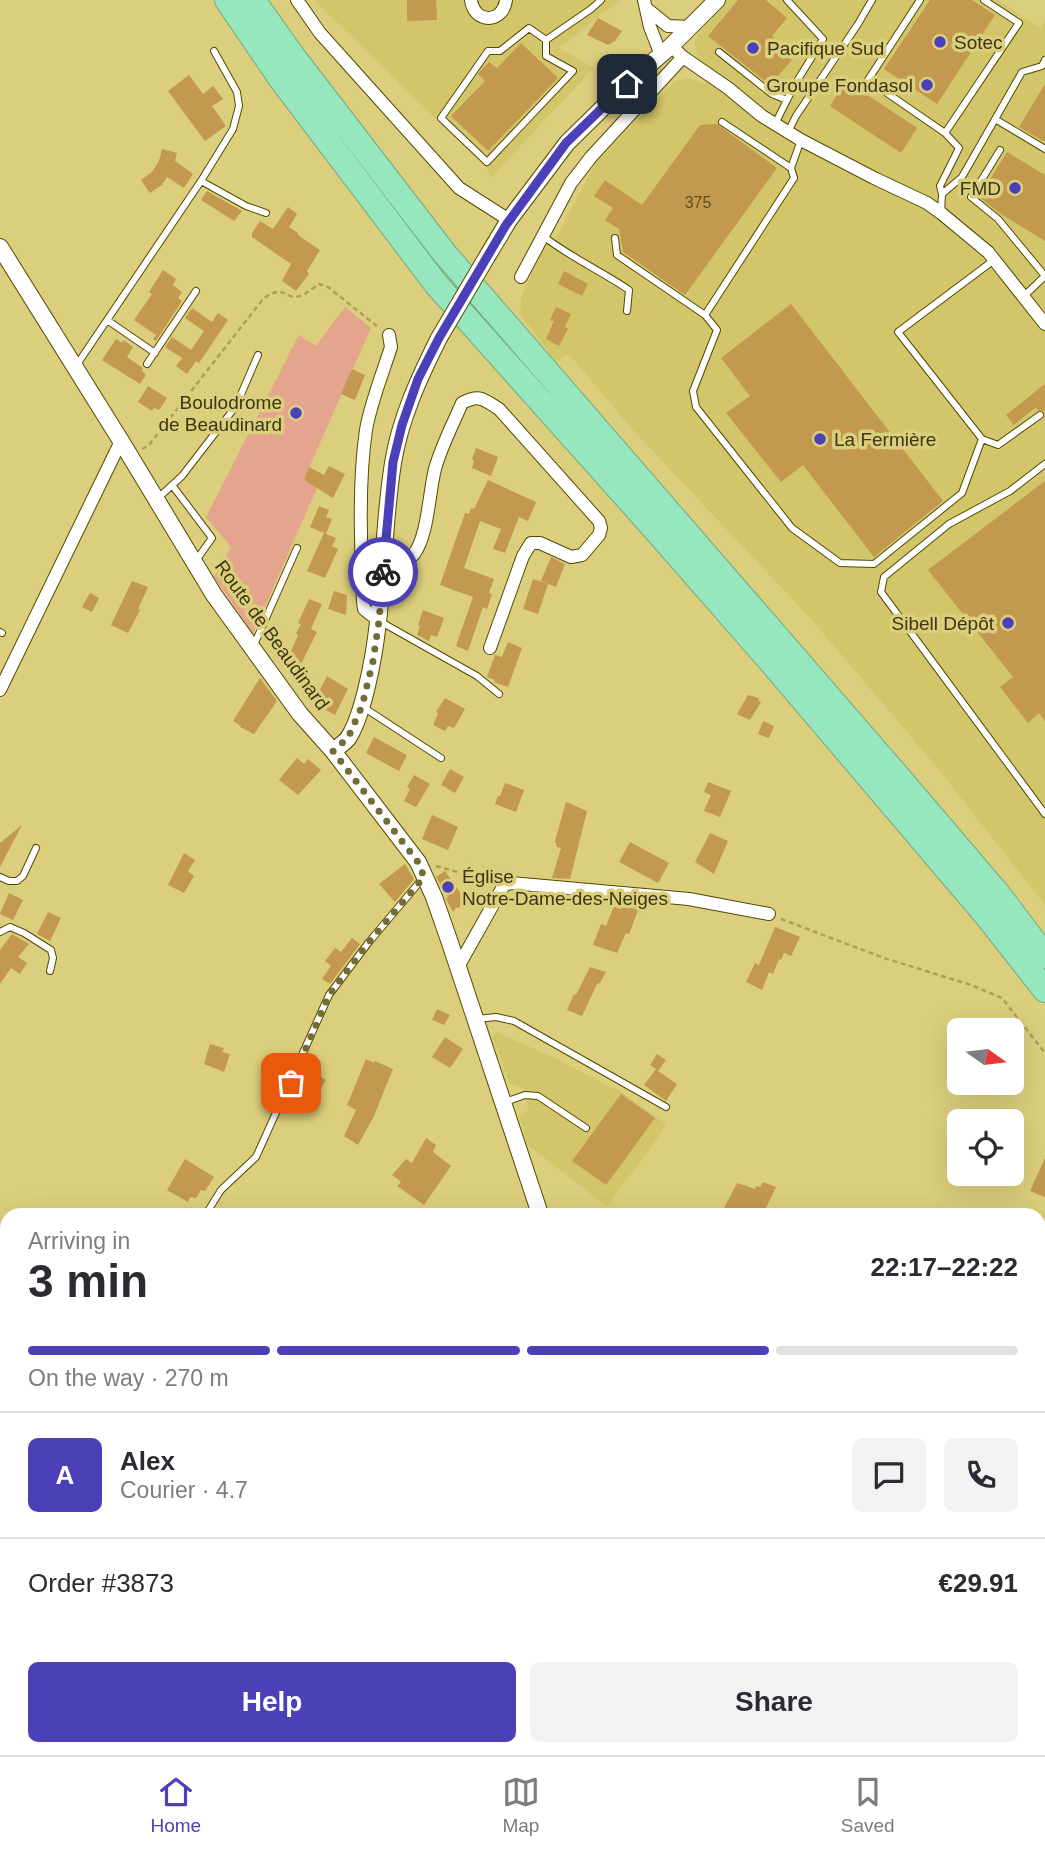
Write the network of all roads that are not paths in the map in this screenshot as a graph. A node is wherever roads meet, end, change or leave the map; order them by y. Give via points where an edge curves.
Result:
1 (227, 0) edge
2 (253, 0) edge
3 (297, 0) edge
4 (471, 0) edge
5 (506, 0) edge
6 (601, 0) edge
7 (717, 0) edge
8 (787, 0) edge
9 (872, 0) edge
10 (920, 0) edge
11 (984, 0) edge
12 (645, 5) edge
13 (690, 27) junction
14 (546, 40) junction
15 (666, 50) junction
16 (214, 51) dead end
17 (719, 52) dead end
18 (683, 57) junction
19 (1044, 65) edge
20 (787, 100) junction
21 (995, 119) junction
22 (722, 122) dead end
23 (775, 124) junction
24 (788, 132) junction
25 (945, 133) junction
26 (801, 140) junction
27 (1045, 149) edge
28 (1000, 150) dead end
29 (791, 168) junction
30 (201, 180) junction
31 (942, 194) junction
32 (942, 213) junction
33 (266, 214) dead end
34 (509, 220) junction
35 (543, 236) junction
36 (615, 238) dead end
37 (0, 247) edge
38 (995, 260) junction
39 (1045, 276) edge
40 (521, 277) dead end
41 (196, 291) dead end
42 (1023, 297) junction
43 (626, 312) dead end
44 (705, 315) junction
45 (107, 320) junction
46 (1044, 323) edge
47 (389, 335) dead end
48 (155, 353) junction
49 (258, 355) dead end
50 (147, 365) dead end
51 (75, 367) junction
52 (1040, 415) dead end
53 (982, 439) junction
54 (121, 442) junction
55 (1045, 464) edge
56 (172, 485) junction
57 (156, 500) junction
58 (297, 548) dead end
59 (384, 560) junction
60 (194, 563) junction
61 (379, 621) junction
62 (253, 647) junction
63 (490, 648) dead end
64 (0, 690) edge
65 (499, 694) dead end
66 (362, 706) junction
67 (333, 751) junction
68 (441, 758) dead end
69 (1045, 814) edge
70 (36, 848) dead end
71 (429, 871) junction
72 (0, 877) edge
73 (769, 914) road end
74 (0, 932) edge
75 (1045, 956) edge
76 (458, 967) junction
77 (50, 971) dead end
78 (1045, 990) edge
79 (475, 1019) junction
80 (503, 1102) junction
81 (666, 1107) dead end
82 (586, 1128) dead end
83 (210, 1208) edge
84 (538, 1208) edge

1 - 78 highway via 280,78 436,284 797,692
2 - 75 highway via 445,254 901,780
3 - 34 street via 320,33 459,188
4 - 5 street via 473,10 488,18 503,11
6 - 14 lane
7 - 13 street
8 - 20 lane via 823,39
9 - 24 lane
10 - 25 lane via 869,80
11 - 25 lane via 1019,23
12 - 13 street via 668,26
12 - 15 street via 650,27
13 - 15 street
14 - 14 lane via 529,28 500,51 488,51 441,118 487,162 573,71 546,56
15 - 18 street
15 - 34 street via 566,143
16 - 30 lane via 237,92 239,106 233,128
17 - 20 lane via 772,94
18 - 23 street
18 - 35 street via 584,166
19 - 21 lane via 1022,72
20 - 23 lane
21 - 27 lane
21 - 31 lane via 962,177
22 - 29 lane
23 - 24 street
24 - 26 street
25 - 31 lane via 958,148 940,186
26 - 29 lane
26 - 32 street
28 - 39 lane via 971,197 999,219
29 - 44 lane via 794,178
30 - 33 lane
30 - 45 lane
31 - 32 lane
32 - 38 street
34 - 59 street, bridge via 418,379 393,462
35 - 40 street
35 - 43 lane via 629,290
36 - 44 lane via 617,255
37 - 51 street, Route de Beaudinard
38 - 42 street
38 - 53 lane via 898,332
39 - 42 lane
41 - 48 lane
42 - 46 street
44 - 53 lane via 717,330 693,391 696,407 792,528 840,562 874,564 962,493
45 - 48 lane
45 - 51 lane
47 - 61 street via 391,347 367,427 361,540 364,609
48 - 50 lane
49 - 56 lane via 236,406
51 - 54 street, Route de Beaudinard
52 - 53 lane via 998,445
54 - 57 street, Route de Beaudinard
54 - 64 street
55 - 69 lane via 1010,491 949,524 884,578 881,592
56 - 57 lane
56 - 60 lane via 212,538
57 - 60 street, Route de Beaudinard
58 - 62 lane
59 - 61 street
59 - 63 street via 400,563 415,553 424,532 435,467 462,403 480,398 499,409 601,528 576,557 531,543
60 - 62 street, Route de Beaudinard
61 - 65 lane via 477,676
61 - 66 street
62 - 67 street, Route de Beaudinard via 300,714
66 - 67 street via 348,738
66 - 68 lane
67 - 71 street, Route de Beaudinard
70 - 72 lane via 17,881
71 - 76 street, Route de Beaudinard
71 - 83 lane via 329,995 256,1157 221,1190
73 - 76 street via 689,899 511,883 504,885
74 - 77 lane via 10,928 51,950
76 - 79 street, Route de Beaudinard
79 - 80 street, Route de Beaudinard
79 - 81 lane via 514,1021
80 - 82 lane via 538,1096
80 - 84 street, Route de Beaudinard

